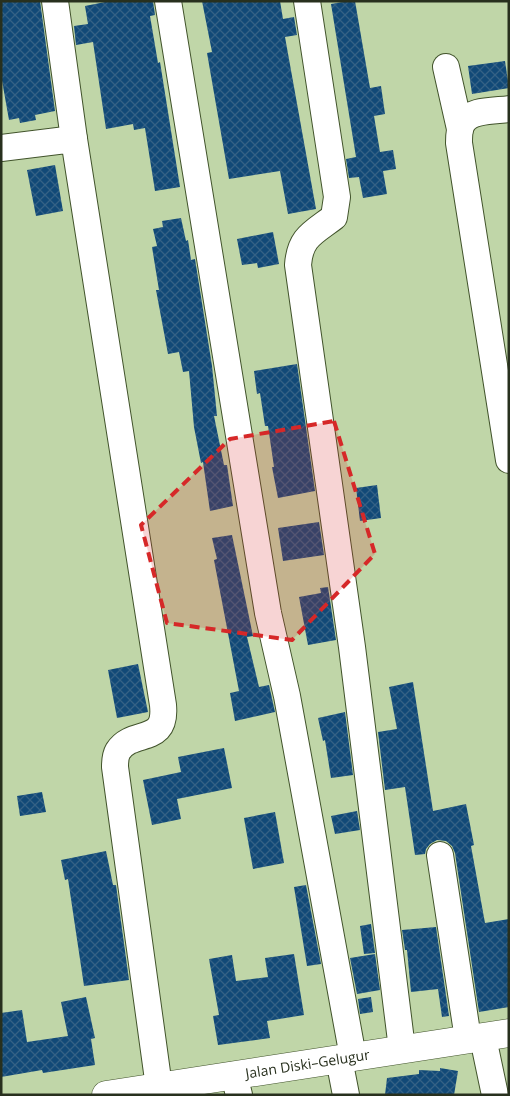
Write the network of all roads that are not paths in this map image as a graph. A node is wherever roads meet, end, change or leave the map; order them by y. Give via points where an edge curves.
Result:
1 (56, 1) edge
2 (168, 1) edge
3 (307, 1) edge
4 (446, 67) dead end
5 (509, 109) edge
6 (460, 129) junction
7 (74, 139) junction
8 (1, 148) edge
9 (509, 460) edge
10 (440, 855) dead end
11 (487, 1037) edge
12 (402, 1049) junction
13 (346, 1058) junction
14 (236, 1085) edge
15 (152, 1090) edge
16 (106, 1095) edge
17 (346, 1095) edge
18 (495, 1095) edge

1 - 7 street
2 - 13 street via 268,613 288,696
3 - 12 street via 337,197 334,217 305,240 299,252 298,265 352,647
4 - 6 street
5 - 6 street via 473,114 462,121
6 - 9 street via 459,143
7 - 8 street
7 - 15 street via 164,705 160,728 125,743 116,753 114,767
10 - 11 street
11 - 12 main road, Jalan Diski–Gelugur
11 - 18 street
12 - 13 main road, Jalan Diski–Gelugur
13 - 14 main road, Jalan Diski–Gelugur
13 - 17 street
14 - 15 main road, Jalan Diski–Gelugur
15 - 16 main road, Jalan Diski–Gelugur

